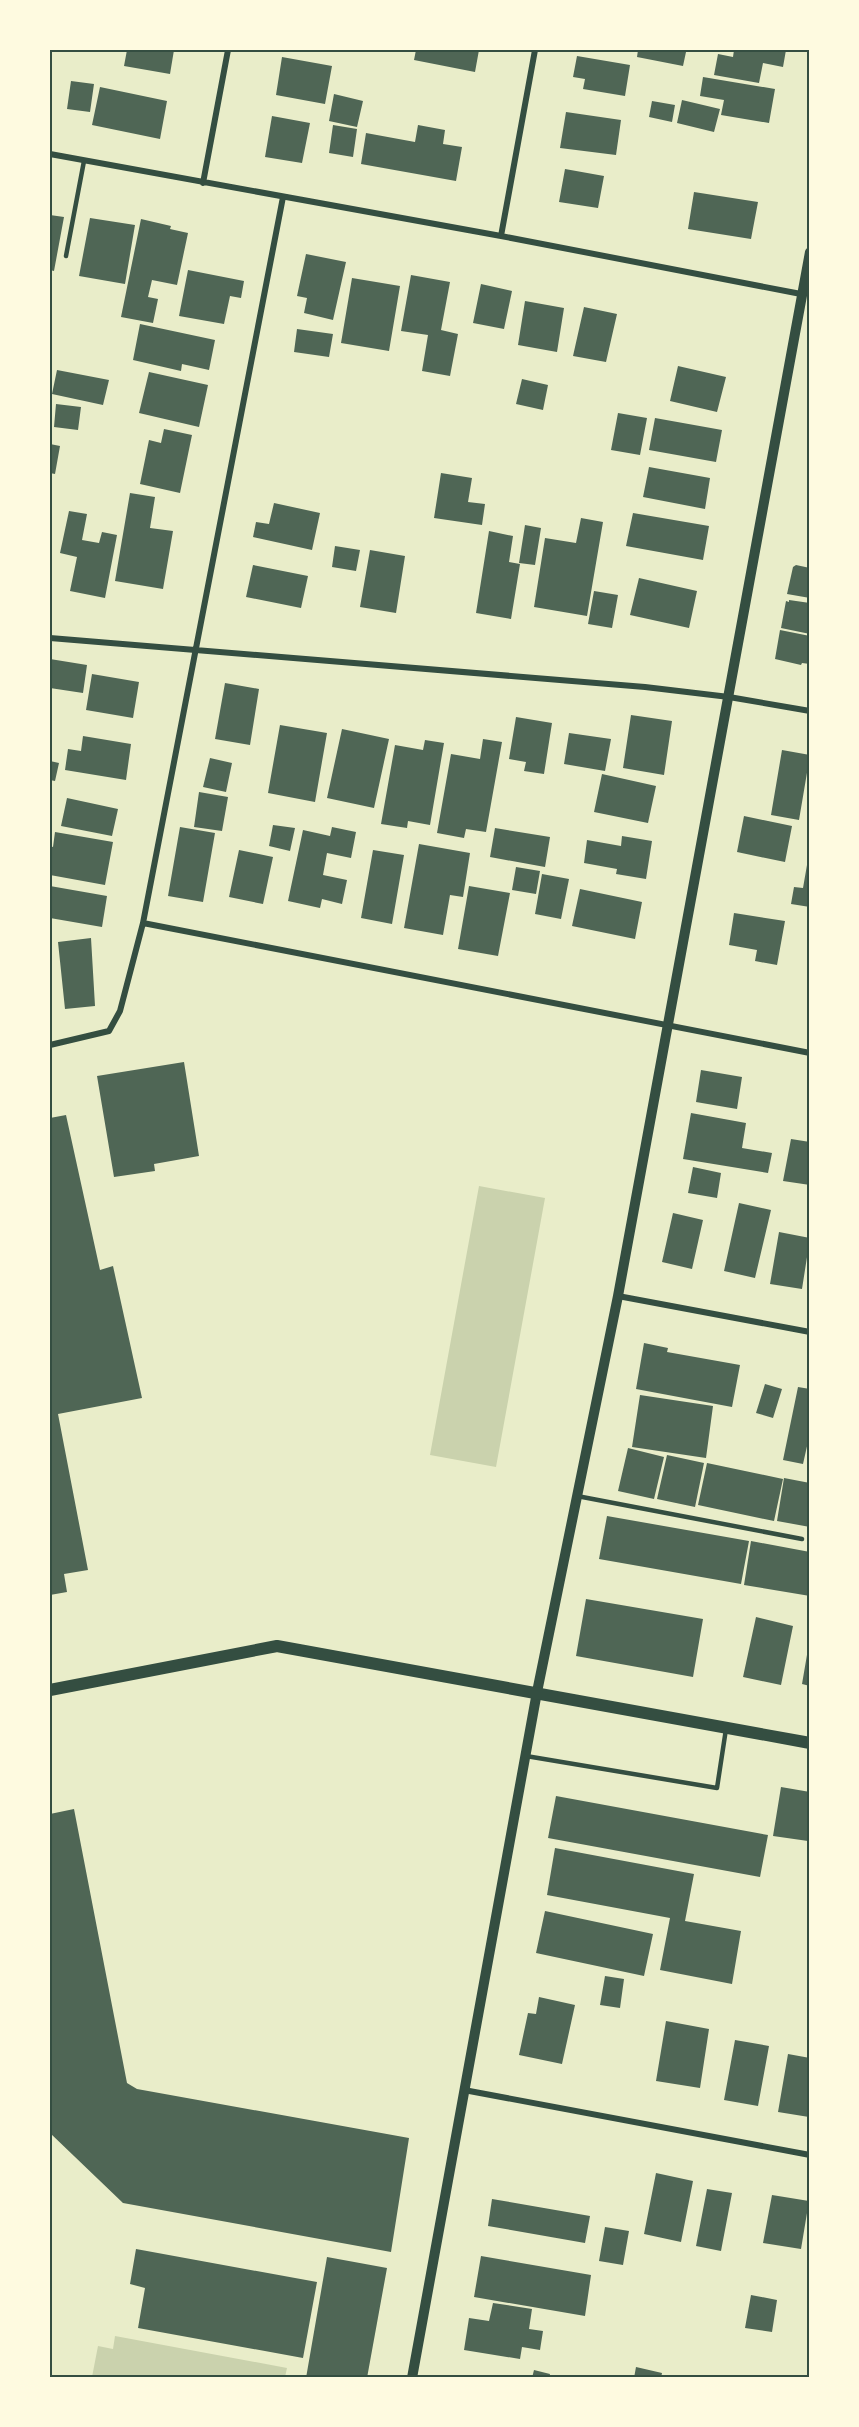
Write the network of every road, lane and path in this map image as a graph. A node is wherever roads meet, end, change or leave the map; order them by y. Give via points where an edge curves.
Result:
1 (228, 50) edge
2 (535, 50) edge
3 (50, 154) edge
4 (84, 160) junction
5 (203, 183) junction
6 (283, 198) junction
7 (501, 236) junction
8 (810, 252) edge
9 (66, 256) dead end
10 (801, 294) junction
11 (50, 638) edge
12 (195, 651) junction
13 (729, 697) junction
14 (810, 711) edge
15 (143, 923) junction
16 (668, 1026) junction
17 (50, 1045) edge
18 (810, 1053) edge
19 (618, 1296) junction
20 (810, 1332) edge
21 (577, 1496) junction
22 (802, 1539) dead end
23 (50, 1690) edge
24 (537, 1692) junction
25 (727, 1728) junction
26 (810, 1743) edge
27 (526, 1756) junction
28 (464, 2090) junction
29 (810, 2155) edge
30 (412, 2378) edge

1 - 5 street
2 - 7 street
3 - 4 street
4 - 5 street
4 - 9 lane
5 - 6 street
6 - 7 street
6 - 12 street
7 - 10 street
8 - 10 street
10 - 13 street
11 - 12 street
12 - 13 street
12 - 15 street
13 - 14 street
13 - 16 street
15 - 16 street
15 - 17 street via 120,1011 109,1031
16 - 18 street
16 - 19 street
19 - 20 street
19 - 21 street
21 - 22 lane
21 - 24 street
23 - 24 main road via 278,1646
24 - 25 main road
24 - 27 street
25 - 26 main road
25 - 27 lane via 717,1788
27 - 28 street
28 - 29 street
28 - 30 street

